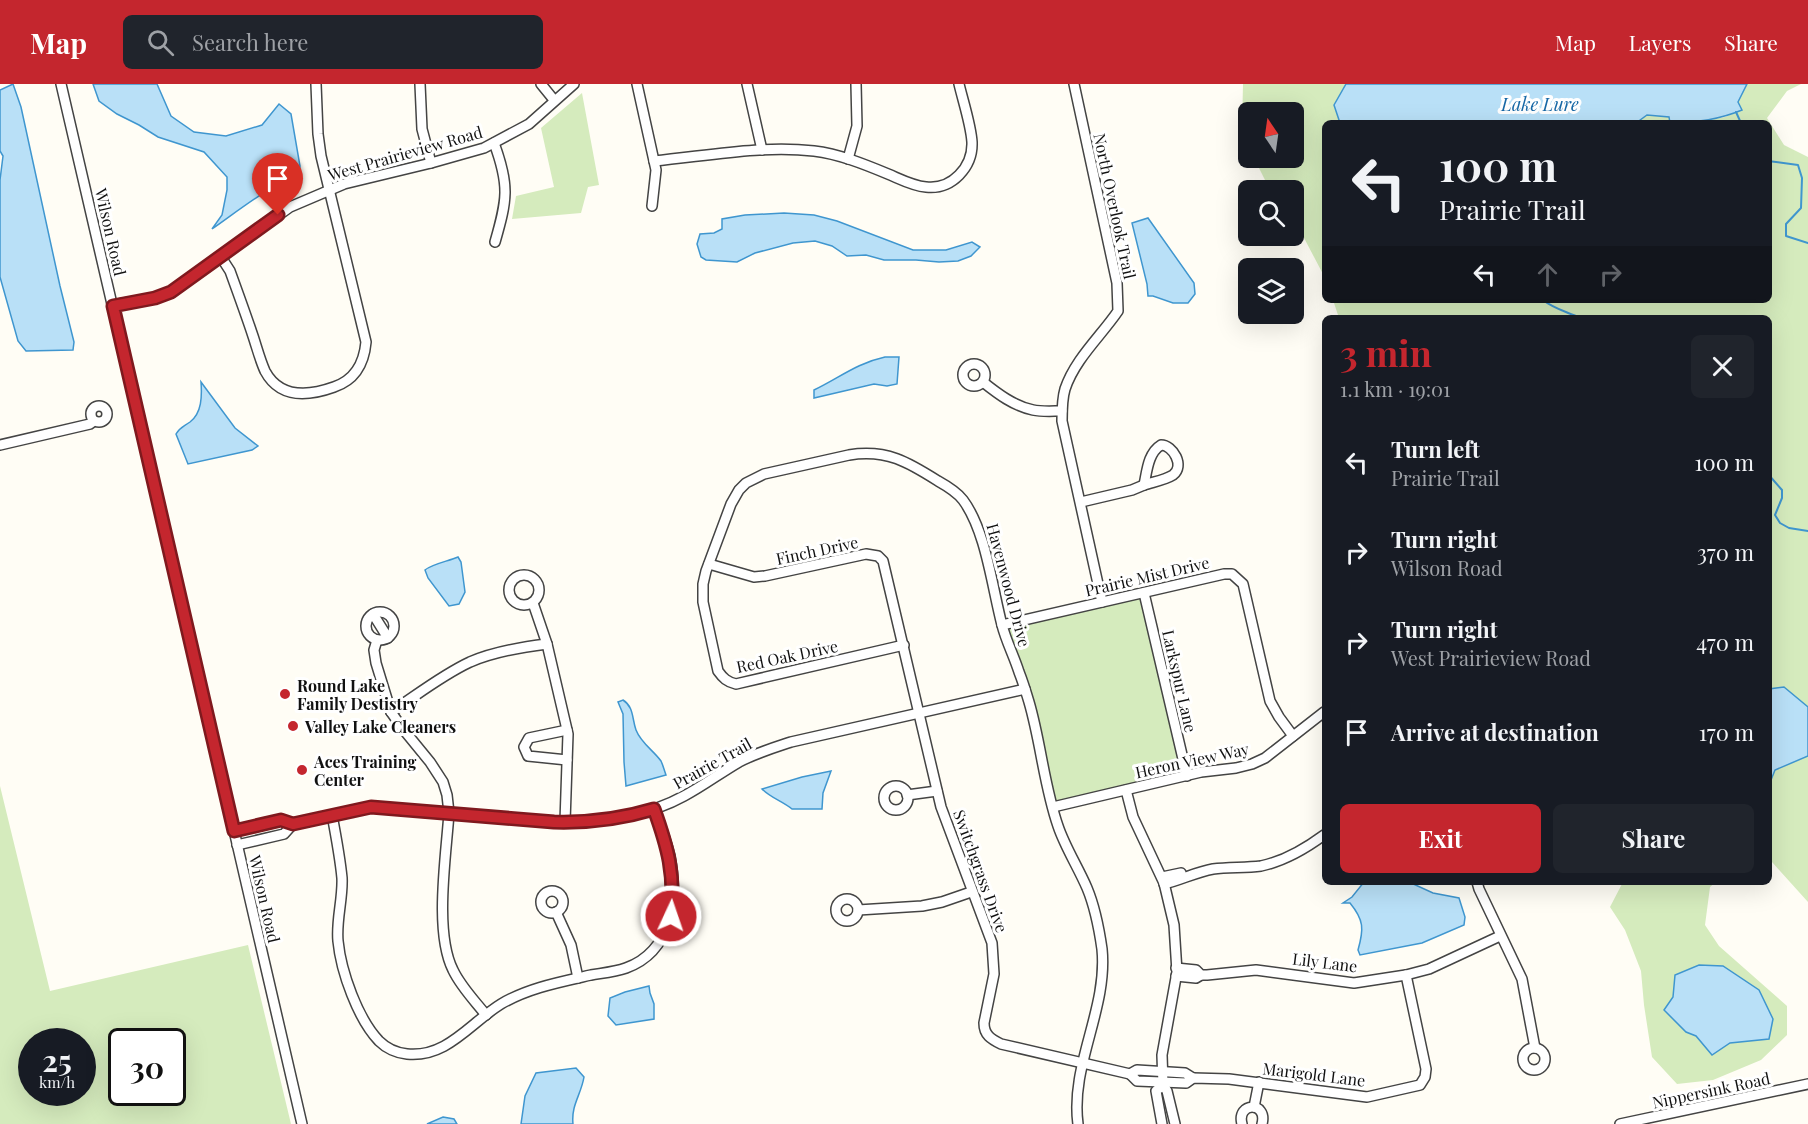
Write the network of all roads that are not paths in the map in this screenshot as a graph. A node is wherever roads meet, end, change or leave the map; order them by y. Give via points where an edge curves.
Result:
1 (61, 84) edge
2 (316, 84) edge
3 (420, 84) edge
4 (541, 84) edge
5 (574, 84) edge
6 (637, 84) edge
7 (747, 84) edge
8 (856, 84) edge
9 (959, 84) edge
10 (1074, 84) edge
11 (554, 100) junction
12 (494, 143) junction
13 (762, 150) junction
14 (848, 159) junction
15 (654, 161) junction
16 (430, 163) junction
17 (329, 189) junction
18 (652, 206) dead end
19 (495, 242) dead end
20 (221, 257) junction
21 (113, 306) junction
22 (983, 382) dead end
23 (1062, 411) junction
24 (94, 421) dead end
25 (0, 445) edge
26 (1144, 485) junction
27 (1081, 502) junction
28 (709, 564) junction
29 (1144, 593) junction
30 (1102, 602) junction
31 (533, 603) dead end
32 (373, 614) junction
33 (1002, 625) junction
34 (387, 638) junction
35 (377, 640) junction
36 (547, 644) junction
37 (904, 645) junction
38 (1024, 689) junction
39 (392, 712) junction
40 (920, 713) junction
41 (1322, 714) edge
42 (567, 730) junction
43 (1293, 736) junction
44 (567, 760) junction
45 (1187, 776) junction
46 (1126, 790) junction
47 (938, 791) junction
48 (907, 795) dead end
49 (1053, 807) junction
50 (654, 809) junction
51 (449, 813) junction
52 (332, 815) junction
53 (565, 822) junction
54 (293, 824) junction
55 (234, 831) junction
56 (1322, 836) edge
57 (237, 845) junction
58 (1163, 880) junction
59 (1478, 885) edge
60 (971, 892) junction
61 (858, 910) dead end
62 (556, 912) dead end
63 (1500, 936) junction
64 (1176, 972) junction
65 (1406, 975) junction
66 (578, 978) junction
67 (486, 1015) junction
68 (1535, 1048) dead end
69 (1083, 1062) junction
70 (1162, 1072) junction
71 (1130, 1074) junction
72 (1193, 1078) junction
73 (1260, 1082) junction
74 (1808, 1084) edge
75 (1162, 1087) junction
76 (1254, 1107) junction
77 (302, 1124) edge
78 (1078, 1124) edge
79 (1162, 1124) edge
80 (1174, 1124) edge
81 (1242, 1124) edge
82 (1262, 1124) edge
83 (1620, 1124) edge

1 - 21 street, Wilson Road
2 - 17 street via 318,134
3 - 16 street via 422,129
4 - 11 street
5 - 11 street, West Prairieview Road
6 - 15 street
7 - 13 street
8 - 14 street via 857,126
9 - 14 street via 972,142 968,163 952,181 939,187 917,186
10 - 23 street, North Overlook Trail via 1117,283 1118,311 1078,363 1065,389
11 - 12 street, West Prairieview Road via 529,124
12 - 16 street, West Prairieview Road
12 - 19 street via 506,186
13 - 14 street via 816,151
13 - 15 street
15 - 18 street
16 - 17 street, West Prairieview Road
17 - 20 street, West Prairieview Road via 290,207
17 - 20 street via 366,342 361,365 348,380 308,394 277,386 265,371 230,271
20 - 21 street, West Prairieview Road via 171,292
21 - 55 street, Wilson Road
22 - 23 street via 1021,407
23 - 27 street, North Overlook Trail
24 - 25 street
26 - 26 street via 1154,449 1166,445 1177,459 1178,468 1174,474
26 - 27 street
27 - 30 street, North Overlook Trail
28 - 33 street, Havenwood Drive via 731,504 739,490 754,478 849,455 886,454 913,465 961,498 975,518
28 - 37 street, Finch Drive via 754,577 866,554 878,556 886,565
28 - 37 street, Red Oak Drive via 703,602 718,671 729,682 736,684
29 - 30 street, Prairie Mist Drive
29 - 43 street, Prairie Mist Drive via 1224,574 1237,578 1243,584 1270,701
29 - 45 street, Larkspur Lane
30 - 33 street, Prairie Mist Drive
31 - 36 street
32 - 34 street
32 - 34 street via 383,611 394,619 394,632
32 - 35 street via 366,629
33 - 38 street, Havenwood Drive
34 - 35 street
35 - 39 street via 376,663
36 - 39 street via 471,662
36 - 42 street
37 - 40 street, Finch Drive
38 - 40 street, Prairie Trail
38 - 49 street, Havenwood Drive
39 - 51 street via 443,782
40 - 47 street, Switchgrass Drive
40 - 50 street, Prairie Trail via 757,753 683,797
41 - 43 street, Heron View Way
42 - 44 street
42 - 44 street via 529,738 524,747 528,756
43 - 45 street, Heron View Way via 1252,764
44 - 53 street
45 - 46 street, Heron View Way
46 - 49 street, Heron View Way
46 - 58 street via 1133,817
47 - 48 street
47 - 60 street, Switchgrass Drive
49 - 69 street, Havenwood Drive via 1090,898 1102,951 1100,990
50 - 53 street, Prairie Trail via 618,819
50 - 66 street via 672,873 671,916 665,934 648,956 636,964
51 - 52 street, Prairie Trail via 371,807
51 - 53 street, Prairie Trail
51 - 67 street via 443,935 458,980
52 - 54 street, Prairie Trail
52 - 67 street via 342,877 338,942 357,1007 380,1041 404,1053 429,1053 451,1043
54 - 55 street, Prairie Trail via 281,820
54 - 57 street via 284,834
55 - 57 street, Wilson Road
56 - 58 street via 1297,854 1261,866 1212,869 1182,876 1178,873
57 - 77 street, Wilson Road
58 - 64 street via 1174,925
59 - 63 street
60 - 61 street via 922,906
60 - 69 street, Switchgrass Drive via 988,930 994,957 984,1023 987,1035 1001,1044
62 - 66 street via 571,945
63 - 65 street, Lily Lane via 1441,964
63 - 68 street via 1522,979
64 - 65 street, Lily Lane via 1196,970 1207,975 1256,970 1354,983
64 - 70 street
65 - 73 street, Marigold Lane via 1426,1069 1420,1085 1367,1097
66 - 67 street via 525,992
69 - 71 street, Switchgrass Drive
69 - 78 street, Havenwood Drive
70 - 71 street via 1137,1070
70 - 72 street via 1185,1073
70 - 75 street
71 - 75 street, Marigold Lane via 1137,1081
72 - 73 street, Marigold Lane
72 - 75 street, Marigold Lane
73 - 76 street
74 - 83 street, Nippersink Road
75 - 79 street
75 - 80 street
76 - 81 street via 1246,1108
76 - 82 street via 1263,1113

